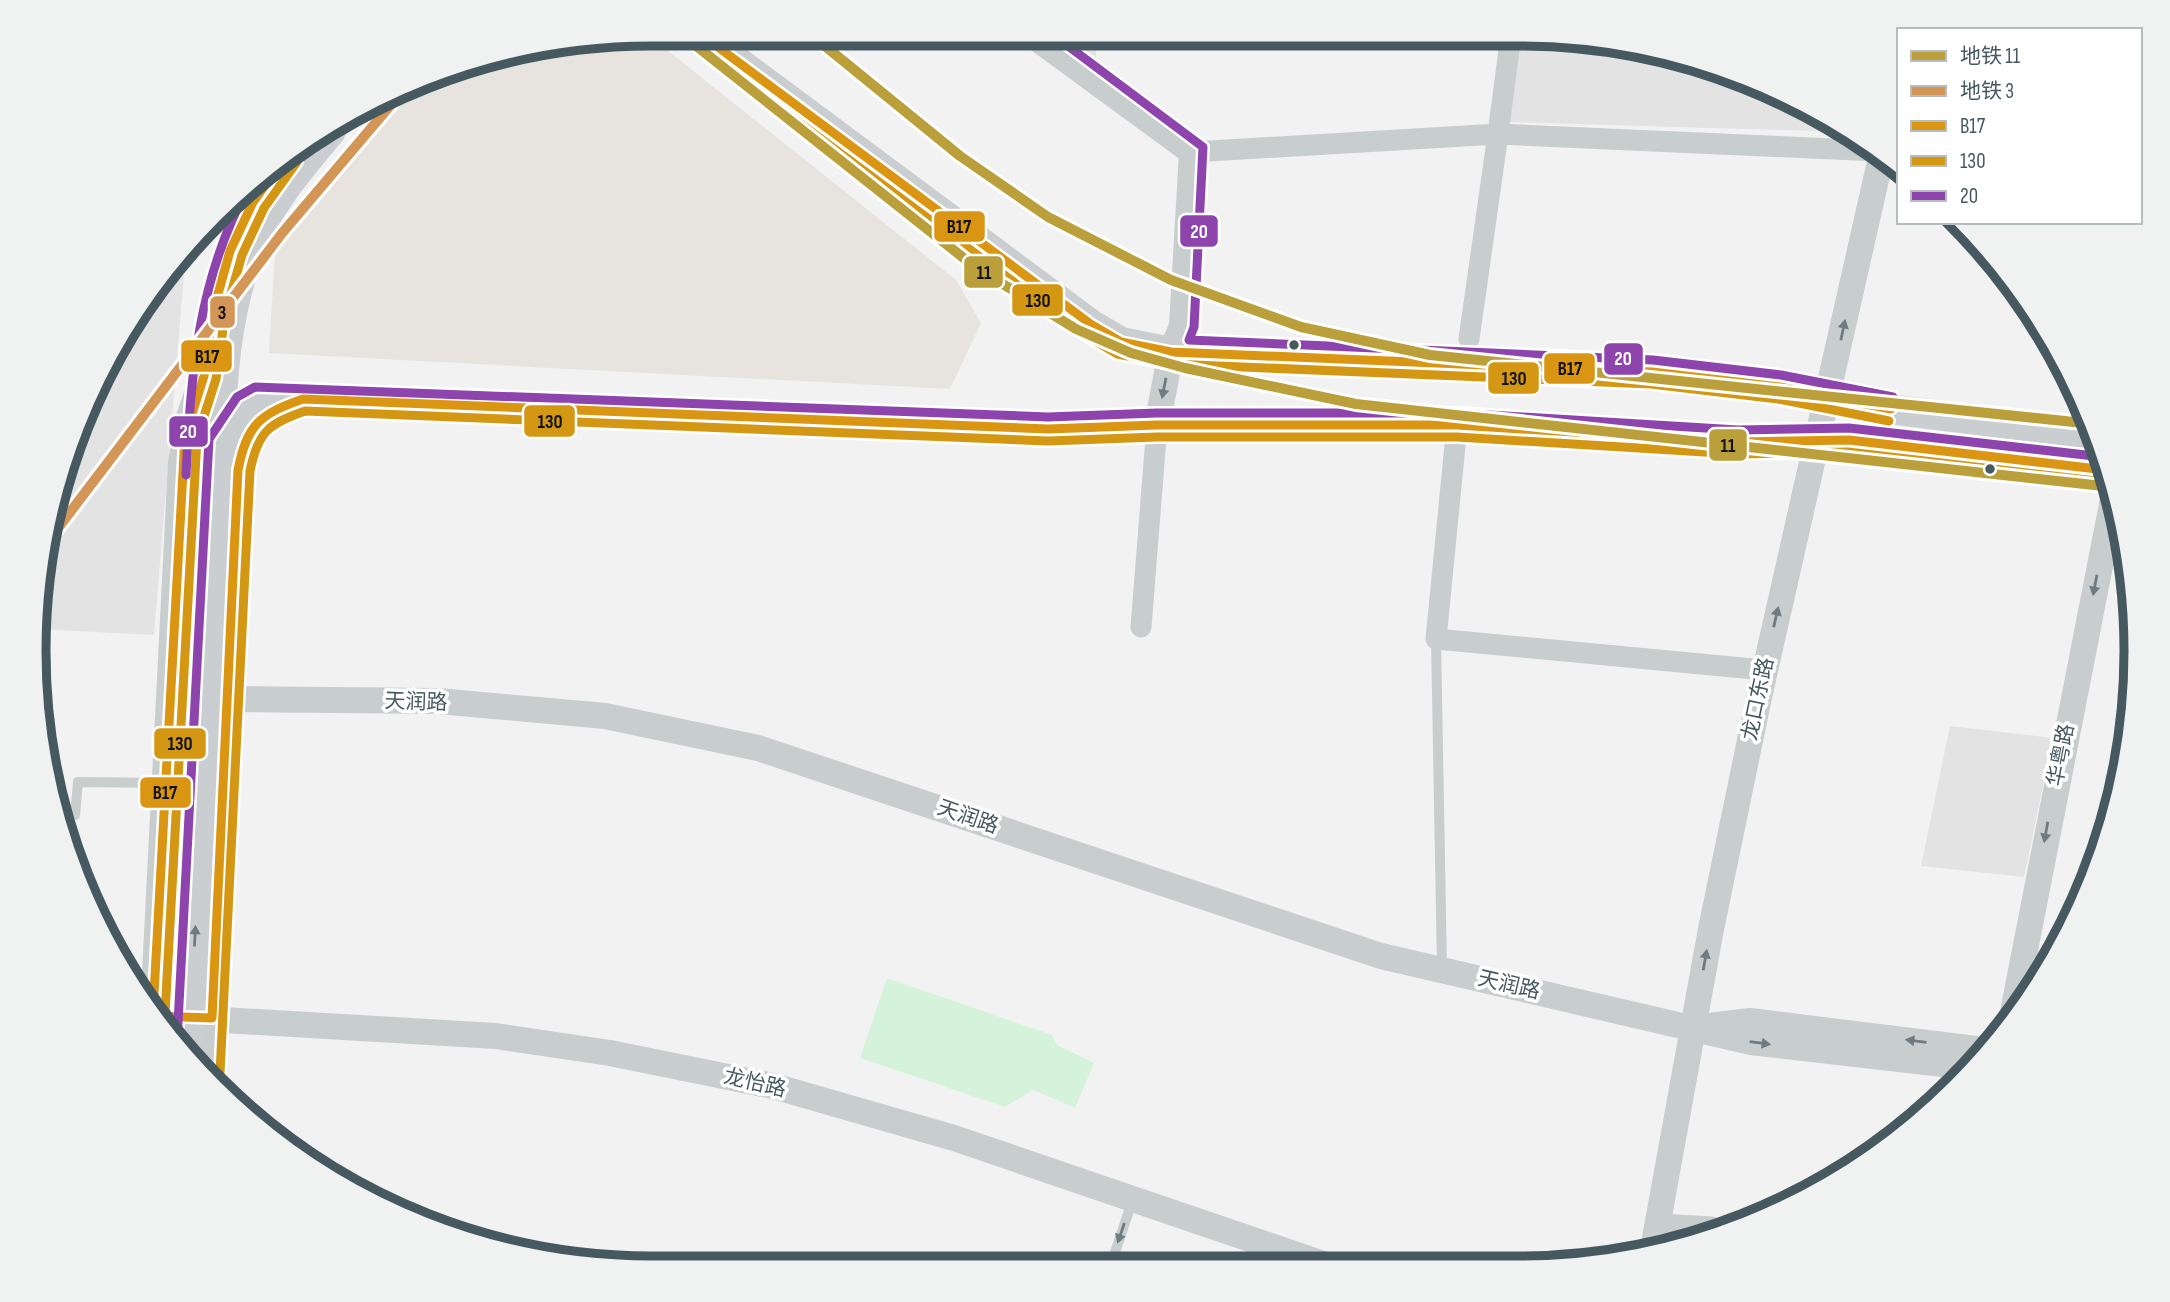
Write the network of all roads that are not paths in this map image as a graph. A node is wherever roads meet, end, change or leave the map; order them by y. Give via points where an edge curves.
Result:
1 (716, 46) edge
2 (1047, 46) edge
3 (1509, 46) edge
4 (1498, 134) junction
5 (319, 145) edge
6 (1859, 151) edge
7 (1192, 152) junction
8 (1878, 164) edge
9 (265, 186) edge
10 (219, 227) edge
11 (230, 251) junction
12 (1469, 339) dead end
13 (1171, 352) junction
14 (204, 376) junction
15 (1828, 397) junction
16 (303, 399) junction
17 (1157, 425) junction
18 (1457, 425) junction
19 (2083, 433) edge
20 (221, 441) junction
21 (1816, 442) junction
22 (2096, 469) edge
23 (206, 510) junction
24 (2109, 517) edge
25 (1141, 626) dead end
26 (1436, 639) junction
27 (1764, 670) junction
28 (227, 699) junction
29 (165, 783) junction
30 (68, 815) edge
31 (1441, 970) junction
32 (2016, 995) edge
33 (155, 997) edge
34 (167, 1015) edge
35 (212, 1018) junction
36 (171, 1020) edge
37 (1693, 1027) junction
38 (189, 1042) edge
39 (1976, 1048) edge
40 (209, 1064) edge
41 (1959, 1066) edge
42 (1133, 1199) junction
43 (1697, 1229) edge
44 (1656, 1236) edge
45 (1114, 1256) edge
46 (1300, 1256) edge

1 - 13 main road via 1092,325 1121,342
2 - 7 street
3 - 4 street
4 - 6 street
4 - 7 street
4 - 12 street
5 - 20 main road via 288,183 250,249 233,303
7 - 13 street via 1182,326
15 -> 8 street, 龙口东路
9 - 11 main road
10 - 11 lane
11 - 14 main road via 213,312
13 - 15 main road via 1652,372
13 -> 17 street
14 - 23 main road
14 - 29 street via 188,417 181,462
15 - 19 main road
15 - 21 street, 龙口东路
16 - 17 main road via 1048,429
16 - 20 main road via 259,399 246,405
16 - 28 street via 257,419 242,447
17 - 18 main road
17 - 25 street
18 - 21 main road via 1738,442
18 - 26 street
20 - 23 main road
21 - 22 main road via 1886,442
27 -> 21 street, 龙口东路
23 - 36 main road, bridge
38 -> 23 main road, bridge
24 -> 32 street, 华粤路
26 - 27 street
26 - 31 lane
37 -> 27 street, 龙口东路
28 - 31 street, 天润路 via 438,701 605,716 758,748 1381,956
28 - 35 street
29 - 30 lane via 78,782 75,815
29 - 33 street
31 - 37 street, 天润路
34 - 35 street, 龙怡路
35 - 40 street
35 - 42 street, 龙怡路 via 496,1037 610,1053 846,1105
39 -> 37 street, 天润路 via 1750,1021
37 -> 41 street, 天润路 via 1751,1042
37 - 44 street, 龙口东路
42 -> 45 lane
42 - 46 street, 龙怡路
43 - 44 street

